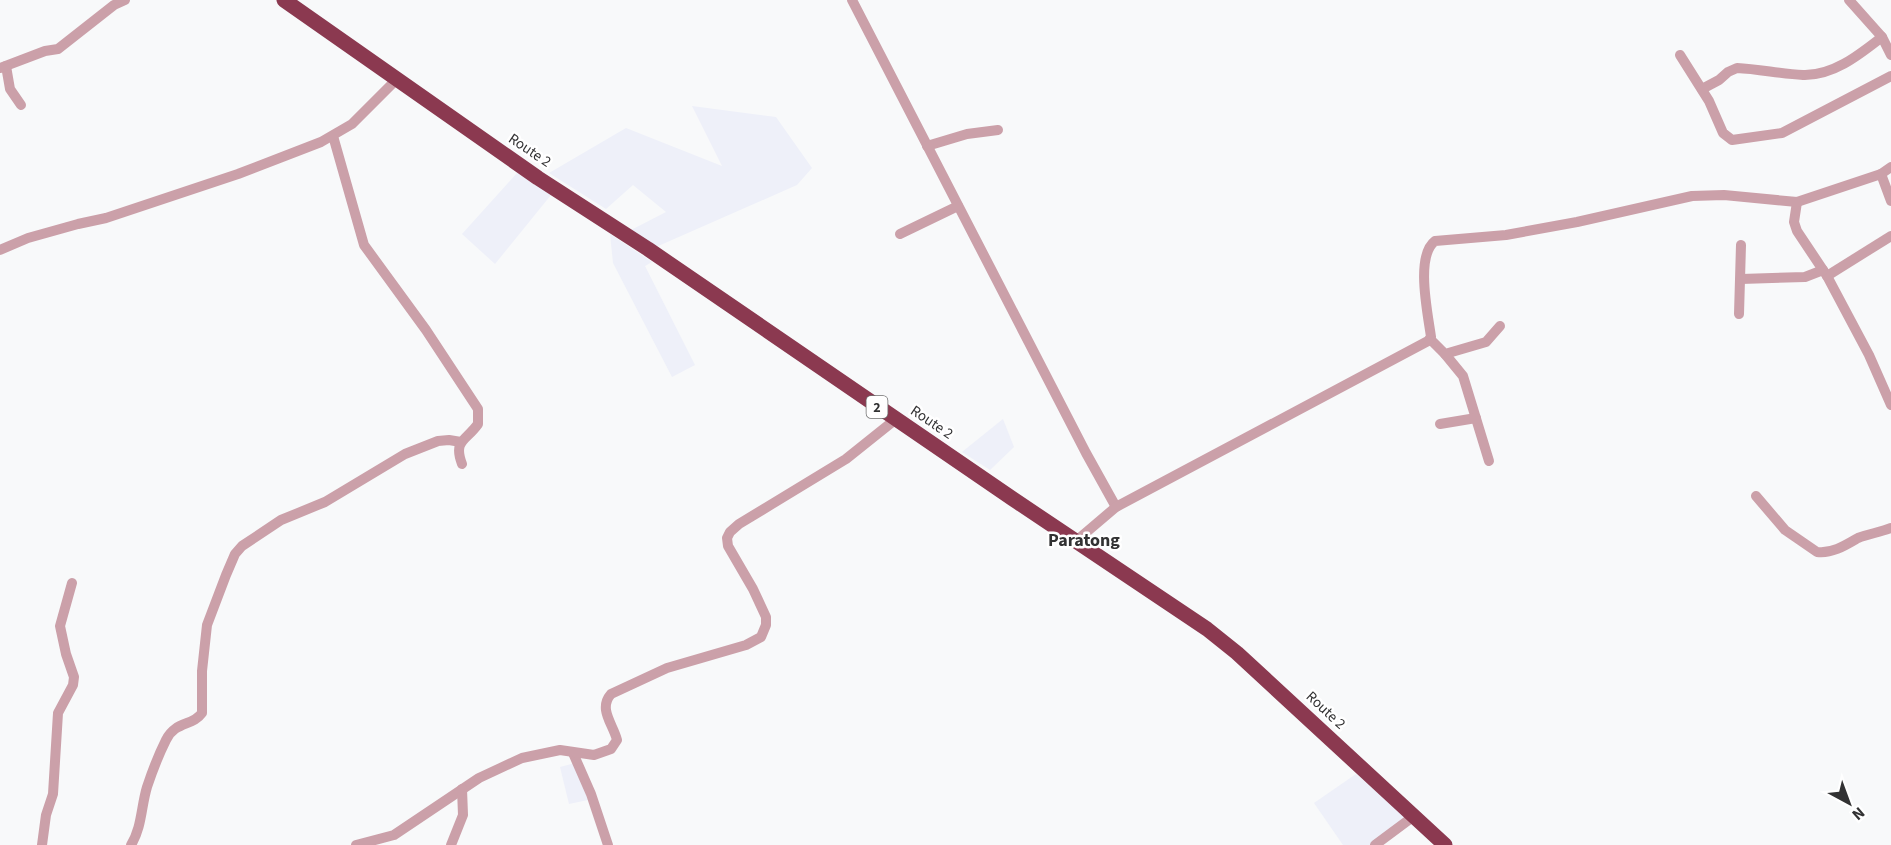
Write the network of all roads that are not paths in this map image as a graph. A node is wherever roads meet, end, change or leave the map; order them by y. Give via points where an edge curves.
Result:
1 (125, 0) edge
2 (284, 0) edge
3 (852, 0) edge
4 (1849, 0) edge
5 (1882, 37) junction
6 (1680, 55) dead end
7 (1891, 56) edge
8 (3, 67) edge
9 (1891, 76) edge
10 (396, 80) junction
11 (1702, 89) junction
12 (21, 105) dead end
13 (998, 130) dead end
14 (333, 136) junction
15 (927, 146) junction
16 (1891, 167) edge
17 (1881, 174) junction
18 (1797, 201) junction
19 (1891, 201) edge
20 (958, 206) junction
21 (900, 234) dead end
22 (1891, 236) edge
23 (1741, 245) dead end
24 (0, 250) edge
25 (1825, 273) junction
26 (1741, 279) junction
27 (1739, 314) dead end
28 (1500, 326) dead end
29 (1430, 339) junction
30 (1445, 354) junction
31 (1891, 405) edge
32 (1476, 418) junction
33 (896, 419) junction
34 (1440, 424) dead end
35 (461, 442) junction
36 (1490, 461) dead end
37 (462, 464) dead end
38 (1756, 496) dead end
39 (1116, 507) junction
40 (1891, 528) edge
41 (1076, 541) junction
42 (72, 583) dead end
43 (573, 753) junction
44 (462, 789) junction
45 (1414, 816) junction
46 (42, 845) edge
47 (131, 845) edge
48 (356, 845) edge
49 (451, 845) edge
50 (608, 845) edge
51 (1375, 845) edge
52 (1445, 845) edge

1 - 8 street via 64,45
2 - 10 highway, Route 2 / 2
3 - 15 street
4 - 5 street
5 - 7 street
5 - 11 street via 1843,65 1827,71 1803,75 1737,68
6 - 11 street
8 - 12 street
9 - 11 street via 1782,133 1732,140 1723,133
10 - 14 street
10 - 33 highway, Route 2 / 2
13 - 15 street
14 - 24 street via 238,174
14 - 35 street via 364,245 478,409 478,424
15 - 20 street
16 - 17 street
17 - 18 street
17 - 19 street
18 - 25 street via 1797,231
18 - 29 street via 1692,196 1506,235 1435,241 1428,248 1424,274
20 - 21 street
20 - 39 street
22 - 25 street
23 - 26 street
25 - 26 street
25 - 31 street
26 - 27 street
28 - 30 street via 1486,342
29 - 30 street
29 - 39 street
30 - 32 street via 1462,373
32 - 34 street
32 - 36 street
33 - 41 highway, Route 2 / 2
33 - 43 street via 846,459 730,532 729,546 766,617 761,637 667,668 614,691 605,706 615,732 615,745 594,755
35 - 37 street via 458,453
35 - 47 street via 438,441 405,454 325,502 270,526 238,550 207,625 202,713 178,726 166,739 147,788 138,834
38 - 40 street via 1785,530 1817,552 1846,546
39 - 41 street
41 - 45 highway, Route 2 / 2 via 1237,652
42 - 46 street via 60,626 74,677 58,712 53,794
43 - 44 street via 553,751 522,758
43 - 50 street
44 - 48 street via 402,831
44 - 49 street via 463,815
45 - 51 street
45 - 52 highway, Route 2 / 2

